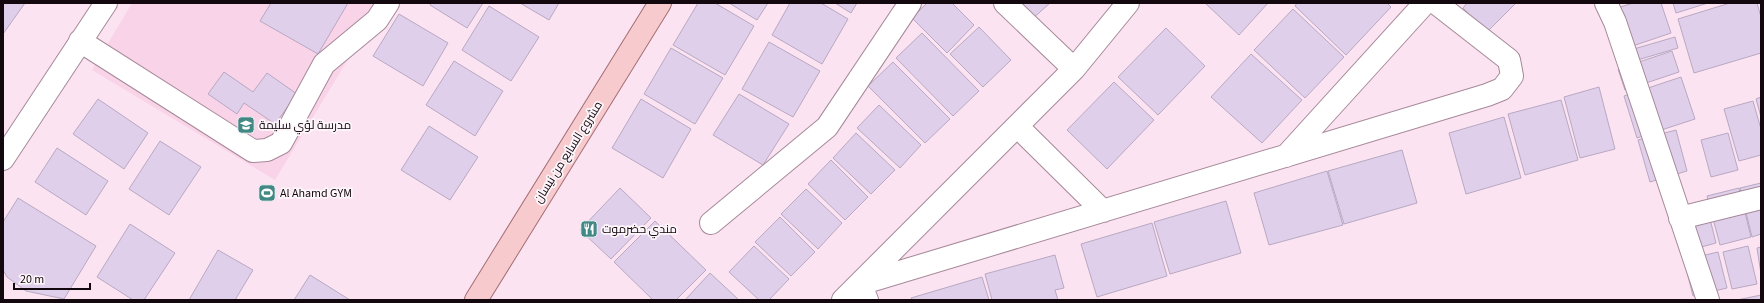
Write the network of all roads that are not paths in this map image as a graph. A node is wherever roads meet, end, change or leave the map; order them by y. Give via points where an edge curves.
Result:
1 (106, 3) edge
2 (388, 3) edge
3 (660, 3) edge
4 (910, 3) edge
5 (1005, 3) edge
6 (1128, 3) edge
7 (1426, 3) edge
8 (1436, 3) edge
9 (1606, 3) edge
10 (80, 42) junction
11 (1074, 69) junction
12 (1017, 126) junction
13 (1285, 157) junction
14 (3, 159) edge
15 (1761, 198) edge
16 (1103, 212) junction
17 (1680, 218) junction
18 (711, 222) dead end
19 (864, 292) edge
20 (476, 300) edge
21 (843, 300) edge
22 (1708, 300) edge

1 - 10 street
2 - 10 street via 376,20 324,64 282,143 267,150 253,151
3 - 20 main road, مشروع السابع من نيسان
4 - 18 street via 827,127
5 - 11 street
6 - 11 street
7 - 13 street
8 - 13 street via 1509,60 1512,76 1502,89 1487,96
9 - 17 street via 1615,22
10 - 14 street
11 - 12 street
12 - 16 street
12 - 19 street
13 - 16 street
15 - 17 street
16 - 19 street
17 - 22 street
19 - 21 street

